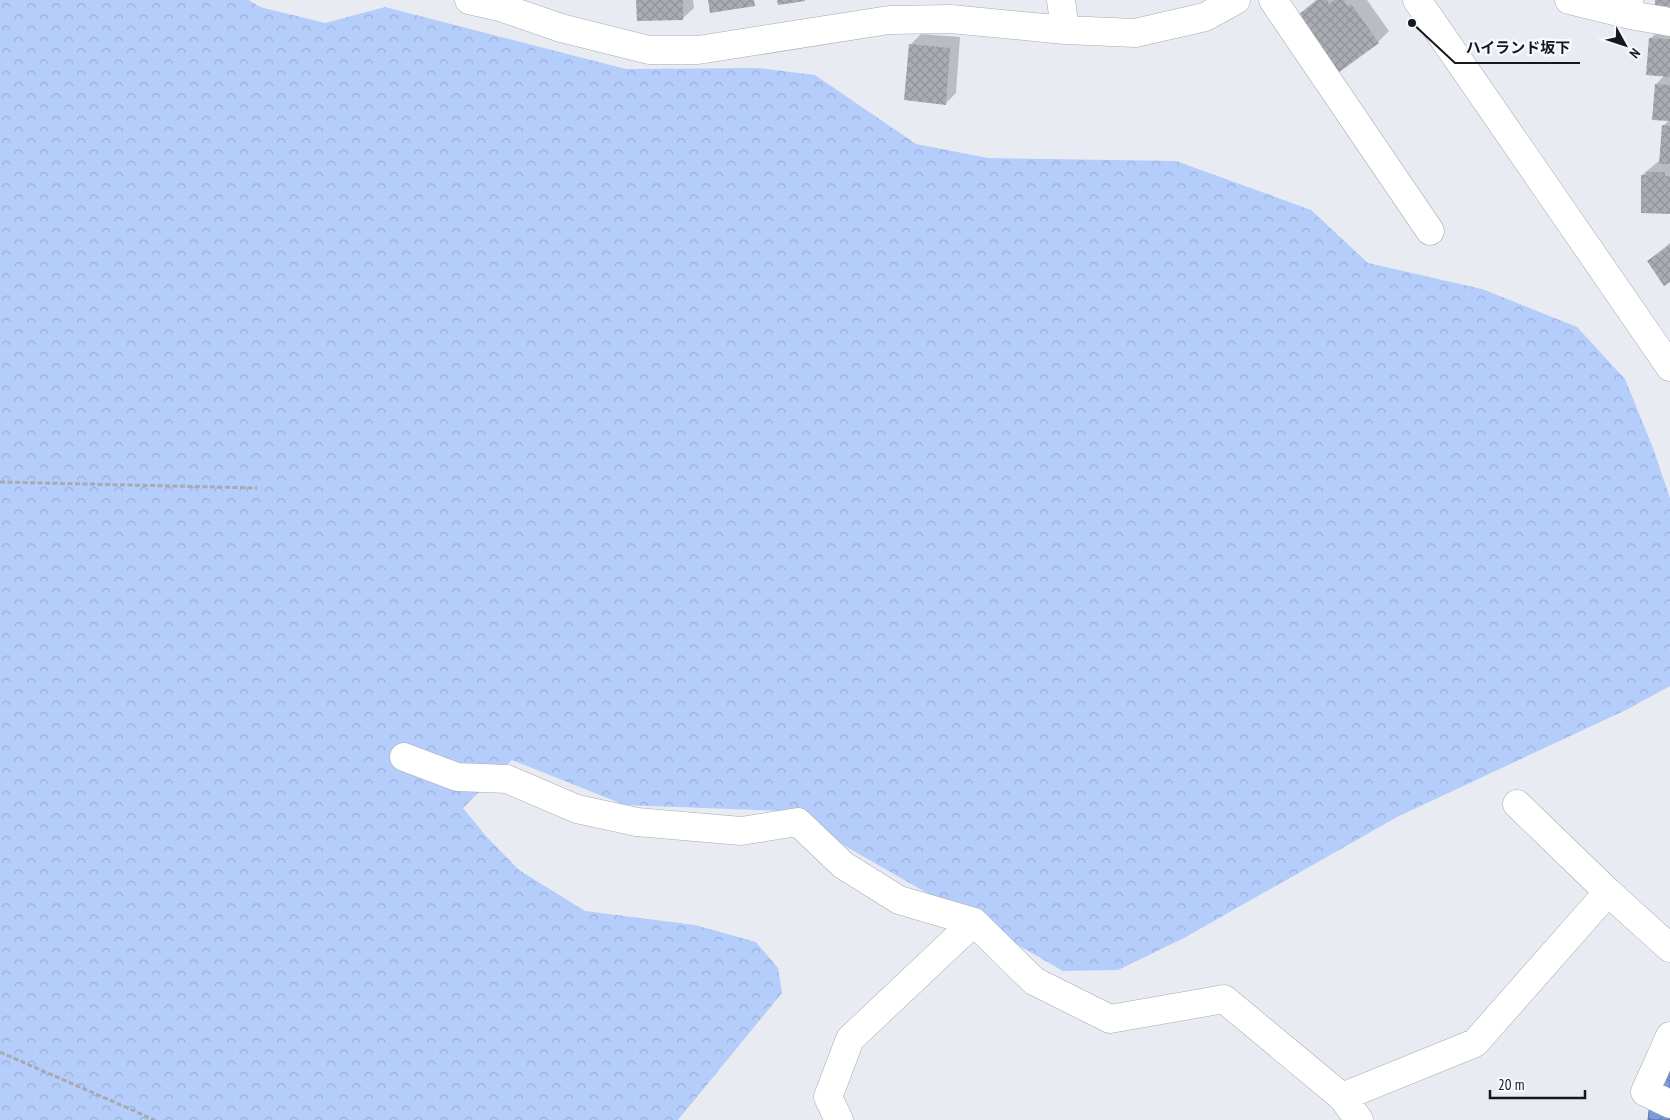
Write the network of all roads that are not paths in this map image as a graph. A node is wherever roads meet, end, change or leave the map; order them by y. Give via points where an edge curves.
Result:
1 (469, 0) edge
2 (1061, 0) edge
3 (1236, 0) edge
4 (1273, 0) edge
5 (1417, 0) edge
6 (1568, 0) edge
7 (502, 3) edge
8 (1630, 7) edge
9 (1670, 22) edge
10 (1066, 30) junction
11 (1430, 231) dead end
12 (1670, 366) edge
13 (404, 757) dead end
14 (1517, 804) dead end
15 (1608, 892) junction
16 (974, 922) junction
17 (1670, 948) edge
18 (1670, 1036) edge
19 (1342, 1097) junction
20 (1670, 1104) edge
21 (839, 1120) edge
22 (1359, 1120) edge

1 - 7 street
2 - 10 street
3 - 10 street via 1205,17 1135,33
4 - 11 street
5 - 12 street
6 - 8 street
7 - 10 street via 561,28 649,50 698,50 889,20 951,19
8 - 9 street
13 - 16 street via 457,777 507,778 577,809 637,822 741,831 798,822 843,866 899,900
14 - 15 street
15 - 17 street
15 - 19 street via 1475,1043
16 - 19 street via 1034,981 1110,1019 1224,999
16 - 21 street via 850,1039 828,1097
18 - 20 street via 1645,1092
19 - 22 street

